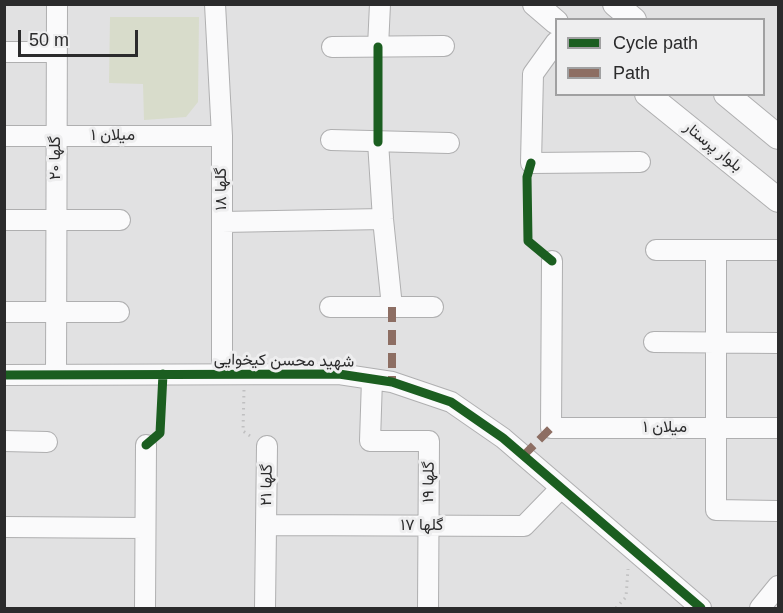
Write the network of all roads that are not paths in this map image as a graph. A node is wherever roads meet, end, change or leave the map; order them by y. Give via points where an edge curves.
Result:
1 (57, 4) edge
2 (215, 4) edge
3 (380, 4) edge
4 (535, 4) edge
5 (615, 4) edge
6 (632, 18) edge
7 (555, 21) edge
8 (555, 43) edge
9 (444, 46) dead end
10 (332, 47) dead end
11 (378, 47) junction
12 (4, 52) edge
13 (56, 52) junction
14 (649, 96) edge
15 (728, 96) edge
16 (4, 136) edge
17 (56, 136) junction
18 (222, 136) junction
19 (778, 137) edge
20 (331, 140) dead end
21 (378, 142) junction
22 (449, 143) dead end
23 (640, 162) dead end
24 (778, 200) edge
25 (382, 219) junction
26 (4, 220) edge
27 (56, 220) junction
28 (120, 220) dead end
29 (222, 222) junction
30 (656, 250) dead end
31 (716, 250) junction
32 (778, 250) edge
33 (552, 261) dead end
34 (330, 306) dead end
35 (392, 307) junction
36 (433, 307) dead end
37 (4, 312) edge
38 (56, 312) junction
39 (119, 312) dead end
40 (654, 342) dead end
41 (716, 343) junction
42 (778, 343) edge
43 (222, 374) junction
44 (4, 375) edge
45 (56, 375) junction
46 (372, 379) junction
47 (716, 428) junction
48 (778, 428) edge
49 (4, 441) edge
50 (47, 442) dead end
51 (146, 446) dead end
52 (267, 447) road end
53 (560, 489) junction
54 (777, 512) edge
55 (267, 525) junction
56 (429, 526) junction
57 (4, 527) edge
58 (146, 528) junction
59 (778, 586) edge
60 (145, 609) edge
61 (265, 609) edge
62 (428, 609) edge
63 (701, 609) edge
64 (760, 609) edge

1 - 13 street, گلها ۲۰
2 - 18 street, گلها ۱۸
3 - 11 street
4 - 7 main road
5 - 6 main road
8 - 23 street via 533,74 531,163
9 - 11 street
10 - 11 street
12 - 13 street
13 - 17 street, گلها ۲۰
14 - 24 main road, بلوار پرستار
15 - 19 main road
16 - 17 street, میلان ۱
17 - 18 street, میلان ۱
17 - 27 street, گلها ۲۰
18 - 29 street, گلها ۱۸
20 - 21 street
21 - 22 street
21 - 25 street
25 - 29 street
25 - 35 street
26 - 27 street
27 - 28 street
27 - 38 street, گلها ۲۰
29 - 43 street, گلها ۱۸
30 - 31 street
31 - 32 street
31 - 41 street
33 - 47 street, میلان ۱ via 551,428
34 - 35 street
35 - 36 street
37 - 38 street
38 - 39 street
38 - 45 street, گلها ۲۰
40 - 41 street
41 - 42 street
41 - 47 street
43 - 45 street, شهید محسن کیخوایی
43 - 46 street, شهید محسن کیخوایی via 339,374
44 - 45 street, شهید محسن کیخوایی
46 - 53 street, شهید محسن کیخوایی via 451,402 503,438
46 - 56 street, گلها ۱۹ via 370,441 429,441
47 - 48 street, میلان ۱
47 - 54 street via 716,510
49 - 50 street
51 - 58 street
52 - 55 street, گلها ۲۱
53 - 56 street, گلها ۱۷ via 524,526
53 - 63 street, شهید محسن کیخوایی
55 - 56 street, گلها ۱۷
55 - 61 street, گلها ۲۱
56 - 62 street, گلها ۱۹
57 - 58 street
58 - 60 street
59 - 64 street

